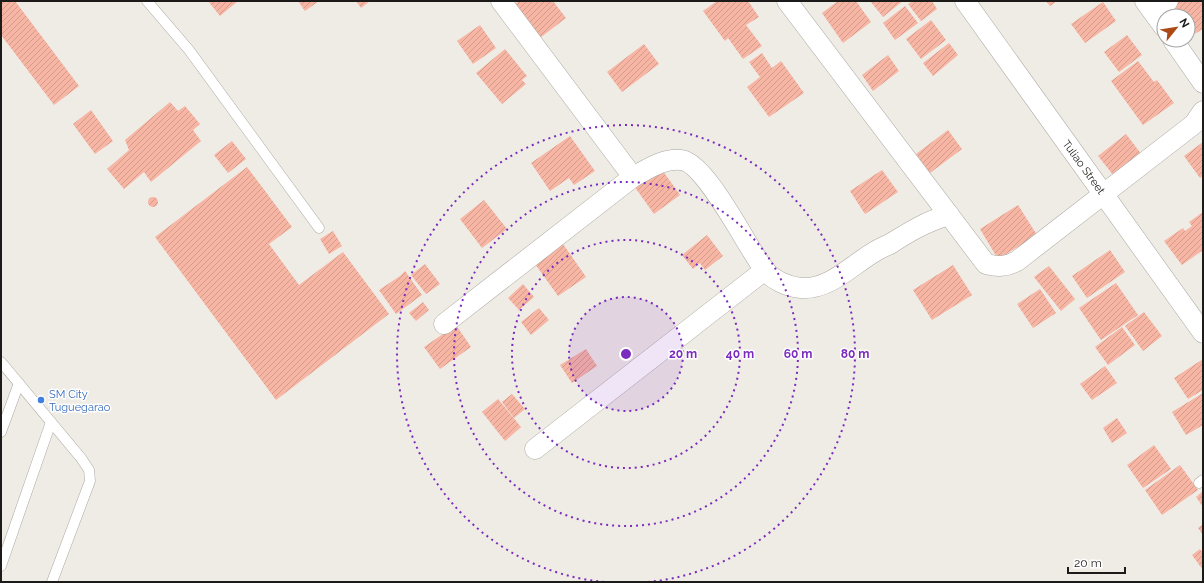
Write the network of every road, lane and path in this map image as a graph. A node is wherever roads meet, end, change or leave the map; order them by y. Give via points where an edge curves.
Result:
1 (147, 1) edge
2 (501, 1) edge
3 (787, 1) edge
4 (965, 1) edge
5 (1179, 48) edge
6 (1203, 83) edge
7 (1203, 111) edge
8 (633, 178) junction
9 (1104, 194) junction
10 (950, 215) junction
11 (319, 228) dead end
12 (765, 270) junction
13 (444, 324) dead end
14 (1203, 333) edge
15 (1, 362) edge
16 (19, 383) junction
17 (51, 422) junction
18 (1, 432) edge
19 (535, 449) dead end
20 (1, 566) edge
21 (52, 582) edge

1 - 11 lane via 189,50
2 - 8 street
3 - 10 street
4 - 9 street, Tuliao Street
5 - 6 street
7 - 9 street via 1194,124
8 - 12 street via 655,165 670,160 683,160 692,165 729,214
8 - 13 street
9 - 10 street via 1007,266 996,267 986,264
9 - 14 street, Tuliao Street
10 - 12 street via 924,223 872,253 835,279 818,286 789,286
12 - 19 street
15 - 16 lane
16 - 17 lane
16 - 18 lane
17 - 20 lane
17 - 21 lane via 89,470 90,481

